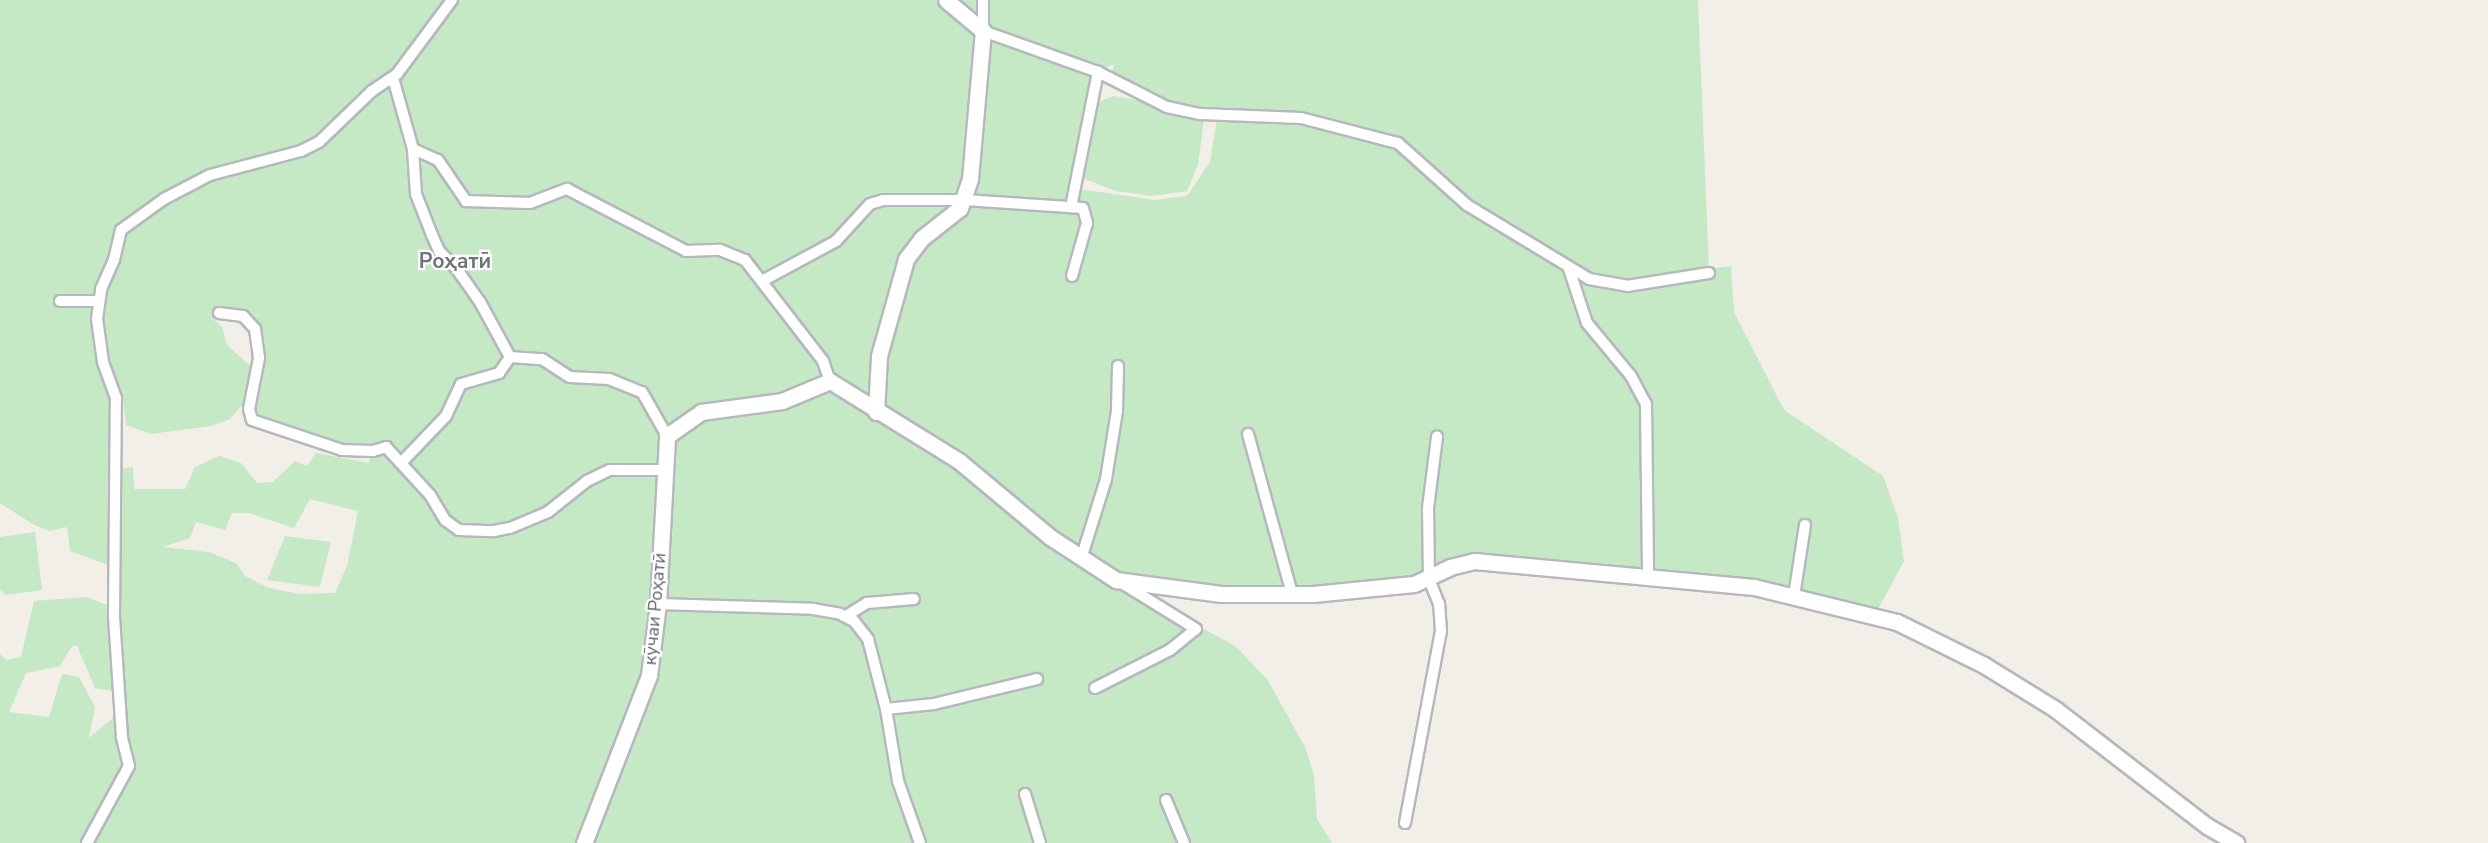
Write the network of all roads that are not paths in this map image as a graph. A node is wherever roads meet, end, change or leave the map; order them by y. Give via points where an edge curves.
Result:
1 (452, 0) edge
2 (946, 0) edge
3 (982, 0) edge
4 (983, 31) junction
5 (1098, 72) junction
6 (393, 78) junction
7 (413, 149) junction
8 (965, 200) junction
9 (1071, 207) junction
10 (1569, 269) junction
11 (1709, 273) dead end
12 (1072, 276) dead end
13 (762, 281) junction
14 (60, 301) dead end
15 (98, 301) junction
16 (219, 313) dead end
17 (510, 357) junction
18 (1118, 366) dead end
19 (830, 381) junction
20 (876, 412) junction
21 (1248, 434) dead end
22 (667, 436) junction
23 (1437, 437) dead end
24 (401, 463) junction
25 (665, 470) junction
26 (1805, 525) dead end
27 (1081, 559) junction
28 (1648, 577) junction
29 (1429, 579) junction
30 (1116, 580) junction
31 (1292, 594) junction
32 (1794, 596) junction
33 (915, 599) dead end
34 (658, 603) junction
35 (846, 616) junction
36 (1037, 679) dead end
37 (1095, 688) dead end
38 (886, 709) junction
39 (1025, 794) dead end
40 (1166, 800) dead end
41 (1405, 824) dead end
42 (87, 843) edge
43 (584, 843) edge
44 (920, 843) edge
45 (1040, 843) edge
46 (1184, 843) edge
47 (2236, 843) edge

1 - 6 street
2 - 4 street
3 - 4 street
4 - 5 street
4 - 8 street
5 - 9 street
5 - 10 street via 1150,101 1189,113 1301,118 1390,139 1404,146 1467,205
6 - 7 street
6 - 15 street via 372,91 311,147 210,175 164,199 120,230
7 - 13 street via 438,160 466,201 530,203 567,189 686,251 720,249 735,254
7 - 17 street via 412,180 435,243 480,302
8 - 9 street
8 - 13 street via 876,201 836,241
8 - 20 street via 922,238 906,259 879,356
9 - 12 street via 1085,210 1087,224
10 - 11 street via 1589,279 1619,286
10 - 28 street via 1587,323 1631,376 1646,404
13 - 19 street via 824,361
14 - 15 street
15 - 42 street via 100,353 116,398 114,616 122,737 129,766
16 - 24 street via 243,316 255,329 259,358 249,409 252,420 342,450 373,452 386,447
17 - 22 street via 542,359 570,377 609,380 642,392
17 - 24 street via 499,373 461,384 446,416
18 - 27 street via 1116,417 1106,479
19 - 20 street
19 - 22 street via 782,401 701,412
20 - 27 street via 959,461
21 - 31 street
22 - 25 street, кӯчаи Роҳатӣ
23 - 29 street via 1428,508
24 - 25 street via 430,495 445,520 459,530 470,531 510,528 548,512 587,481 610,470
25 - 34 street, кӯчаи Роҳатӣ
26 - 32 street
27 - 30 street
28 - 29 street via 1474,561 1449,567
28 - 32 street via 1755,587
29 - 31 street via 1414,584
29 - 41 street via 1439,604 1441,631
30 - 31 street via 1221,594
30 - 37 street via 1196,629 1170,650
32 - 47 street via 1897,622 1984,665 2055,709 2207,826
33 - 35 street via 867,603
34 - 35 street via 813,609
34 - 43 street, кӯчаи Роҳатӣ via 649,675
35 - 38 street via 868,639
36 - 38 street via 934,704
38 - 44 street via 898,781
39 - 45 street
40 - 46 street

